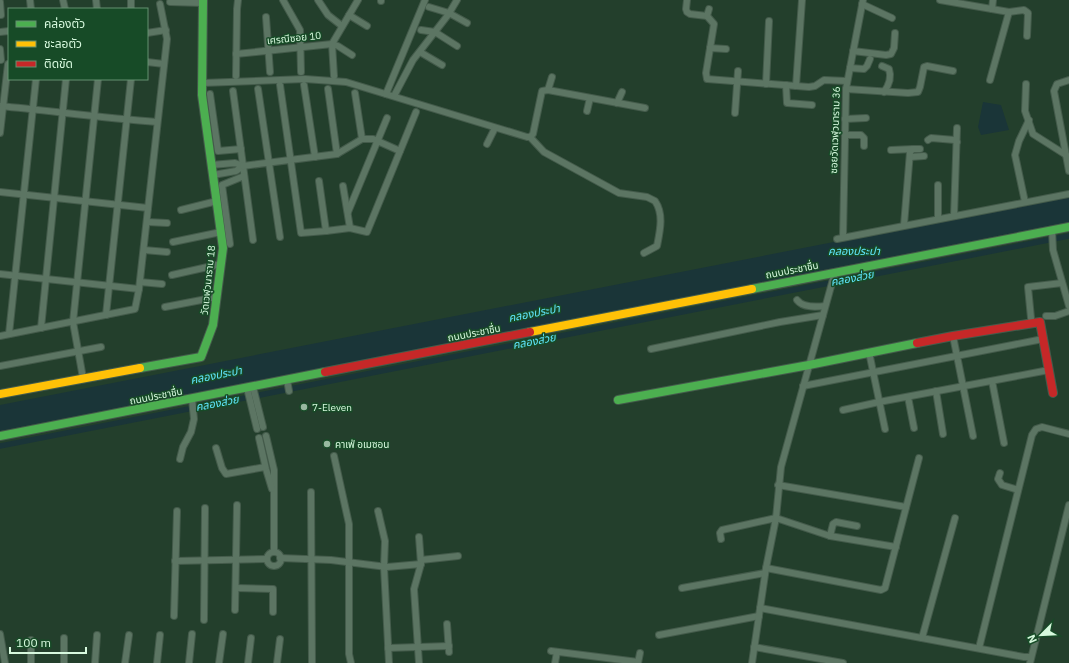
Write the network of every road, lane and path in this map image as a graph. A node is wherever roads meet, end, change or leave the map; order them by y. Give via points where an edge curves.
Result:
1 (238, 0) edge
2 (283, 0) edge
3 (318, 0) edge
4 (357, 0) edge
5 (425, 0) edge
6 (457, 0) edge
7 (687, 0) edge
8 (802, 0) edge
9 (940, 0) edge
10 (993, 0) edge
11 (0, 2) edge
12 (170, 2) dead end
13 (203, 2) edge
14 (862, 2) edge
15 (160, 4) dead end
16 (430, 7) dead end
17 (709, 9) dead end
18 (992, 9) junction
19 (1009, 12) junction
20 (449, 13) junction
21 (1, 15) dead end
22 (349, 15) junction
23 (707, 16) junction
24 (266, 17) dead end
25 (892, 18) dead end
26 (769, 21) dead end
27 (467, 23) dead end
28 (342, 26) junction
29 (367, 26) dead end
30 (166, 30) junction
31 (421, 30) dead end
32 (435, 32) junction
33 (148, 33) edge
34 (896, 33) dead end
35 (1027, 36) dead end
36 (332, 44) junction
37 (457, 46) dead end
38 (300, 48) junction
39 (710, 48) junction
40 (726, 49) dead end
41 (0, 50) edge
42 (269, 51) junction
43 (853, 51) junction
44 (420, 52) junction
45 (236, 54) junction
46 (352, 55) dead end
47 (870, 59) dead end
48 (1, 60) dead end
49 (148, 62) edge
50 (8, 64) dead end
51 (164, 64) junction
52 (442, 65) dead end
53 (882, 66) dead end
54 (850, 68) junction
55 (738, 71) dead end
56 (953, 71) dead end
57 (270, 72) dead end
58 (301, 72) dead end
59 (236, 76) dead end
60 (334, 76) dead end
61 (552, 77) dead end
62 (3, 78) edge
63 (36, 80) edge
64 (66, 80) edge
65 (98, 80) edge
66 (131, 80) edge
67 (990, 80) dead end
68 (1069, 80) edge
69 (847, 81) junction
70 (738, 82) junction
71 (202, 83) junction
72 (766, 84) junction
73 (1026, 84) dead end
74 (280, 85) dead end
75 (304, 85) dead end
76 (786, 85) junction
77 (796, 86) junction
78 (258, 89) dead end
79 (328, 89) dead end
80 (846, 89) junction
81 (233, 90) dead end
82 (548, 90) junction
83 (622, 92) dead end
84 (884, 92) junction
85 (355, 93) dead end
86 (210, 94) dead end
87 (386, 94) junction
88 (394, 96) junction
89 (617, 103) junction
90 (812, 105) dead end
91 (2, 106) edge
92 (646, 108) dead end
93 (33, 109) junction
94 (416, 112) dead end
95 (62, 113) junction
96 (735, 113) dead end
97 (95, 117) junction
98 (387, 118) dead end
99 (866, 118) dead end
100 (846, 119) junction
101 (126, 120) junction
102 (1029, 121) junction
103 (157, 122) junction
104 (495, 128) junction
105 (957, 128) dead end
106 (0, 133) edge
107 (845, 135) junction
108 (530, 137) junction
109 (362, 139) junction
110 (928, 140) dead end
111 (378, 141) junction
112 (957, 142) junction
113 (487, 144) dead end
114 (864, 146) dead end
115 (241, 149) junction
116 (920, 149) dead end
117 (891, 150) dead end
118 (913, 150) junction
119 (400, 152) junction
120 (338, 154) junction
121 (1066, 155) junction
122 (924, 156) dead end
123 (315, 157) junction
124 (910, 157) junction
125 (291, 160) junction
126 (268, 163) junction
127 (212, 165) junction
128 (243, 166) junction
129 (1069, 172) edge
130 (213, 175) junction
131 (244, 176) junction
132 (319, 181) dead end
133 (938, 185) dead end
134 (344, 186) dead end
135 (0, 192) edge
136 (1069, 194) edge
137 (24, 195) junction
138 (55, 198) junction
139 (86, 201) junction
140 (217, 201) junction
141 (1025, 202) junction
142 (117, 205) junction
143 (148, 208) junction
144 (181, 210) dead end
145 (348, 212) junction
146 (954, 216) junction
147 (938, 219) junction
148 (147, 222) junction
149 (167, 223) dead end
150 (904, 225) junction
151 (1069, 227) edge
152 (350, 228) junction
153 (1052, 230) junction
154 (326, 231) junction
155 (221, 232) junction
156 (280, 237) dead end
157 (253, 240) dead end
158 (173, 242) dead end
159 (230, 244) dead end
160 (144, 250) junction
161 (167, 252) dead end
162 (644, 254) dead end
163 (221, 264) junction
164 (832, 273) junction
165 (0, 274) edge
166 (172, 275) dead end
167 (15, 276) junction
168 (46, 279) junction
169 (77, 282) junction
170 (140, 282) junction
171 (162, 284) dead end
172 (1065, 285) edge
173 (109, 286) junction
174 (139, 289) junction
175 (217, 297) junction
176 (797, 300) dead end
177 (825, 306) junction
178 (1069, 306) edge
179 (165, 307) dead end
180 (1069, 311) edge
181 (106, 315) junction
182 (823, 315) junction
183 (1046, 316) dead end
184 (1031, 318) dead end
185 (74, 322) junction
186 (41, 328) junction
187 (9, 334) junction
188 (0, 336) edge
189 (954, 336) junction
190 (1043, 339) junction
191 (101, 347) dead end
192 (651, 349) dead end
193 (78, 351) junction
194 (870, 352) junction
195 (957, 356) junction
196 (808, 365) junction
197 (0, 366) edge
198 (1049, 370) junction
199 (873, 372) junction
200 (83, 378) junction
201 (992, 381) junction
202 (287, 382) junction
203 (803, 386) junction
204 (963, 386) junction
205 (250, 387) junction
206 (289, 391) dead end
207 (936, 391) junction
208 (1053, 393) dead end
209 (0, 394) edge
210 (908, 397) junction
211 (192, 399) junction
212 (618, 400) dead end
213 (879, 402) junction
214 (843, 410) dead end
215 (263, 427) dead end
216 (257, 428) dead end
217 (914, 428) dead end
218 (885, 429) dead end
219 (943, 434) dead end
220 (1069, 434) edge
221 (0, 436) edge
222 (266, 436) dead end
223 (973, 436) dead end
224 (259, 438) dead end
225 (1004, 443) dead end
226 (216, 448) dead end
227 (334, 456) dead end
228 (919, 458) dead end
229 (180, 459) dead end
230 (265, 467) junction
231 (1000, 473) dead end
232 (778, 485) junction
233 (1018, 490) junction
234 (274, 492) junction
235 (312, 492) dead end
236 (237, 505) dead end
237 (1069, 505) edge
238 (906, 507) junction
239 (205, 508) dead end
240 (177, 511) dead end
241 (378, 512) dead end
242 (776, 518) junction
243 (955, 518) dead end
244 (857, 526) dead end
245 (830, 536) junction
246 (419, 537) dead end
247 (721, 539) dead end
248 (896, 547) junction
249 (274, 552) junction
250 (458, 556) dead end
251 (280, 558) junction
252 (267, 559) junction
253 (312, 559) junction
254 (205, 560) junction
255 (237, 560) junction
256 (175, 562) junction
257 (350, 562) junction
258 (421, 562) junction
259 (384, 567) junction
260 (766, 570) junction
261 (236, 588) junction
262 (682, 588) dead end
263 (760, 608) junction
264 (235, 610) dead end
265 (273, 612) dead end
266 (174, 616) dead end
267 (759, 616) junction
268 (204, 620) dead end
269 (447, 624) dead end
270 (0, 634) edge
271 (192, 634) dead end
272 (223, 634) dead end
273 (129, 635) dead end
274 (160, 635) dead end
275 (659, 635) dead end
276 (97, 636) dead end
277 (64, 638) dead end
278 (251, 638) dead end
279 (922, 638) junction
280 (280, 639) dead end
281 (31, 640) dead end
282 (418, 647) junction
283 (754, 647) junction
284 (388, 648) junction
285 (979, 648) junction
286 (640, 653) dead end
287 (1030, 660) edge
288 (638, 662) edge
289 (5, 663) edge
290 (31, 663) edge
291 (64, 663) edge
292 (95, 663) edge
293 (125, 663) edge
294 (157, 663) edge
295 (189, 663) edge
296 (219, 663) edge
297 (248, 663) edge
298 (277, 663) edge
299 (312, 663) edge
300 (351, 663) edge
301 (388, 663) edge
302 (419, 663) edge
303 (555, 663) edge
304 (752, 663) edge
305 (843, 663) edge

1 - 45 street
2 - 38 street via 300,30
3 - 28 street via 328,15
4 - 22 street
5 - 87 street
6 - 20 street
7 - 23 street via 687,12
8 - 77 street
9 - 18 street
10 - 18 street
11 - 21 street
12 - 13 street
13 - 71 street, วัดเวฬุวนาราม 18
14 - 25 street
14 - 43 street, ซอยวัดเวฬุวนาราม 36
15 - 30 street
16 - 20 street
17 - 23 street
18 - 19 street
19 - 35 street via 1024,10 1028,13
19 - 67 street
20 - 27 street
20 - 32 street
22 - 28 street
22 - 29 street
23 - 39 street via 714,24
24 - 42 street
26 - 72 street
28 - 36 street
30 - 33 street
30 - 51 street
31 - 32 street
32 - 37 street
32 - 44 street
34 - 43 street via 891,54
36 - 38 street, เศรณีซอย 10
36 - 46 street, เศรณีซอย 10
36 - 60 street
38 - 42 street, เศรณีซอย 10
38 - 58 street
39 - 40 street
39 - 70 street via 707,79
41 - 48 street
42 - 45 street, เศรณีซอย 10
42 - 57 street
43 - 54 street, ซอยวัดเวฬุวนาราม 36
44 - 52 street
44 - 88 street
45 - 59 street
47 - 54 street via 864,69
49 - 51 street
50 - 62 street
51 - 103 street
53 - 84 street via 889,69 891,74 889,85
54 - 69 street, ซอยวัดเวฬุวนาราม 36
55 - 70 street
56 - 84 street via 927,66 924,67 918,92
61 - 82 street
62 - 91 street
63 - 93 street
64 - 95 street
65 - 97 street
66 - 101 street
68 - 121 street via 1057,84 1054,91
69 - 77 street via 824,80 816,86
69 - 80 street, ซอยวัดเวฬุวนาราม 36
70 - 72 street
70 - 96 street
71 - 87 street via 323,79 346,82
71 - 127 street, วัดเวฬุวนาราม 18 via 202,101
72 - 76 street
73 - 102 street via 1025,111
74 - 125 street
75 - 123 street
76 - 77 street
76 - 90 street via 787,103
78 - 126 street
79 - 120 street
80 - 84 street
80 - 100 street, ซอยวัดเวฬุวนาราม 36
81 - 115 street
82 - 89 street via 589,105
82 - 108 street via 542,91 534,134
83 - 89 street
85 - 109 street
86 - 115 street via 218,151
87 - 88 street
88 - 104 street
89 - 92 street
91 - 93 street
91 - 106 street
93 - 95 street
93 - 137 street
94 - 119 street
95 - 97 street
95 - 138 street
97 - 101 street
97 - 139 street
98 - 111 street
99 - 100 street
100 - 107 street, ซอยวัดเวฬุวนาราม 36
101 - 103 street
101 - 142 street
102 - 121 street via 1033,134
102 - 141 street via 1015,155
103 - 143 street
104 - 108 street
104 - 113 street
105 - 112 street
107 - 114 street via 861,135 864,138
107 - 150 street, ซอยวัดเวฬุวนาราม 36 via 840,238
108 - 162 street via 544,152 619,193 647,197 655,201 661,212 657,246
109 - 111 street
109 - 120 street
110 - 112 street via 931,138
111 - 119 street
111 - 145 street
112 - 146 street
115 - 128 street
116 - 118 street
117 - 118 street
118 - 124 street
119 - 152 street via 368,232
120 - 123 street
121 - 129 street
122 - 124 street
123 - 125 street
124 - 150 street
125 - 126 street
125 - 154 street via 301,233
126 - 128 street
126 - 156 street
127 - 128 street via 235,162
127 - 130 street, วัดเวฬุวนาราม 18
128 - 130 street via 236,171
128 - 131 street
130 - 140 street, วัดเวฬุวนาราม 18
131 - 157 street
131 - 159 street via 222,184
132 - 154 street
133 - 147 street
134 - 145 street
135 - 137 street
136 - 141 street
137 - 138 street
137 - 167 street
138 - 139 street
138 - 168 street
139 - 142 street
139 - 169 street
140 - 144 street
140 - 155 street, วัดเวฬุวนาราม 18
141 - 146 street
142 - 143 street
142 - 173 street
143 - 148 street
145 - 152 street
146 - 147 street
147 - 150 street
148 - 149 street
148 - 160 street
151 - 153 street, ถนนประชาชื่น
152 - 154 street
153 - 164 street, ถนนประชาชื่น
153 - 172 street via 1053,250
155 - 158 street
155 - 163 street, วัดเวฬุวนาราม 18
160 - 161 street
160 - 170 street
163 - 166 street
163 - 175 street, วัดเวฬุวนาราม 18
164 - 177 street
164 - 202 street, ถนนประชาชื่น
165 - 167 street
167 - 168 street
167 - 187 street
168 - 169 street
168 - 186 street
169 - 173 street
169 - 185 street
170 - 171 street
170 - 174 street
172 - 178 street
172 - 184 street via 1030,286 1028,288
173 - 174 street
173 - 181 street
174 - 181 street via 135,309
175 - 179 street
175 - 200 street, วัดเวฬุวนาราม 18 via 213,325 201,357
176 - 177 street via 800,304 808,306
177 - 182 street
180 - 183 street
181 - 185 street
182 - 192 street
182 - 196 street
185 - 186 street
185 - 193 street
186 - 187 street
187 - 188 street
189 - 190 street via 1040,322
189 - 194 street
189 - 195 street
190 - 195 street
190 - 198 street
191 - 193 street
193 - 197 street
193 - 200 street
194 - 196 street
194 - 199 street
195 - 199 street
195 - 204 street
196 - 203 street
196 - 212 street
198 - 201 street
198 - 208 street
199 - 203 street
199 - 213 street
200 - 209 street, วัดเวฬุวนาราม 18
201 - 204 street
201 - 225 street
202 - 205 street, ถนนประชาชื่น
202 - 206 street
203 - 232 street
204 - 207 street
204 - 223 street
205 - 211 street, ถนนประชาชื่น
205 - 215 street
205 - 216 street
207 - 210 street
207 - 219 street
210 - 213 street
210 - 217 street
211 - 221 street, ถนนประชาชื่น
211 - 229 street via 194,419
213 - 214 street
213 - 218 street
220 - 233 street via 1042,427 1036,429 1032,435
222 - 234 street via 274,470
224 - 230 street
226 - 230 street via 223,472 226,474
227 - 257 street via 349,524
228 - 238 street
230 - 234 street
231 - 233 street via 998,479 1002,485
232 - 238 street
232 - 242 street
233 - 285 street
234 - 249 street
235 - 253 street
236 - 255 street
237 - 287 street
238 - 248 street
239 - 254 street
240 - 256 street
241 - 259 street via 385,541
242 - 245 street
242 - 247 street via 722,530
242 - 260 street
243 - 279 street
244 - 245 street via 836,522
245 - 248 street
246 - 258 street
248 - 260 street via 885,588 881,590
249 - 251 street
249 - 252 street via 268,555
250 - 258 street
251 - 252 street via 276,565 269,564
251 - 253 street
252 - 255 street
253 - 257 street
253 - 299 street
254 - 255 street
254 - 256 street
254 - 268 street
255 - 261 street
256 - 266 street
257 - 259 street
257 - 300 street
258 - 259 street
258 - 282 street via 414,589
259 - 284 street
260 - 262 street
260 - 263 street
261 - 264 street
261 - 265 street via 273,589
263 - 267 street
263 - 279 street
267 - 275 street
267 - 283 street
269 - 282 street via 449,649
270 - 289 street
271 - 295 street
272 - 296 street
273 - 293 street
274 - 294 street
276 - 292 street
277 - 291 street
278 - 297 street
279 - 285 street
280 - 298 street
281 - 290 street
282 - 284 street
282 - 302 street
283 - 304 street
283 - 305 street
284 - 301 street
285 - 287 street
286 - 288 street
288 - 303 street via 554,651

